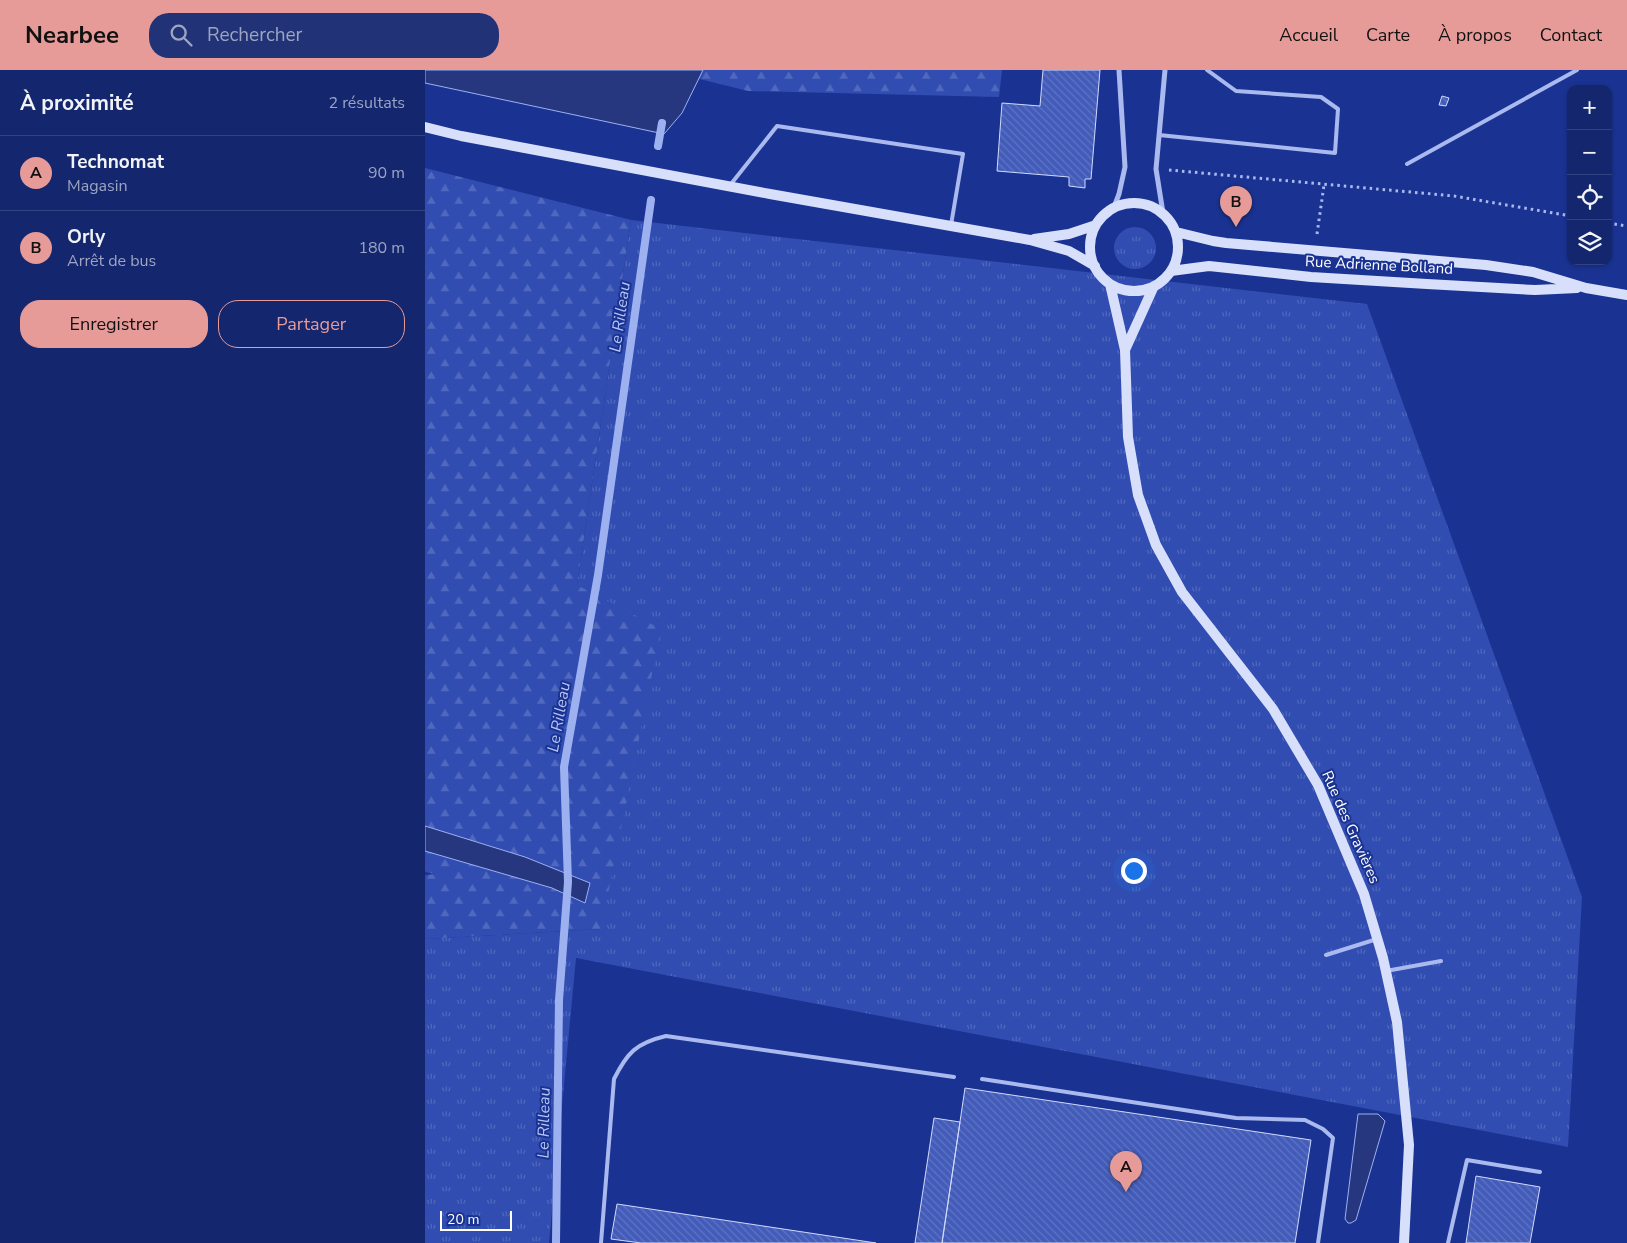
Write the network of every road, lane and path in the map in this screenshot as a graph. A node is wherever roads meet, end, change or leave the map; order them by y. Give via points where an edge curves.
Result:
1 (1119, 70) edge
2 (1165, 70) edge
3 (1207, 70) edge
4 (1577, 70) edge
5 (425, 127) edge
6 (1159, 135) junction
7 (1407, 164) dead end
8 (1156, 169) junction
9 (1324, 185) junction
10 (729, 186) junction
11 (1114, 208) junction
12 (1163, 213) junction
13 (1567, 215) edge
14 (1612, 224) edge
15 (1096, 225) junction
16 (1627, 226) edge
17 (951, 227) junction
18 (1176, 232) junction
19 (1031, 240) junction
20 (1314, 250) junction
21 (1095, 266) junction
22 (1171, 271) junction
23 (1110, 284) junction
24 (1154, 286) junction
25 (1586, 288) junction
26 (1627, 295) edge
27 (1125, 350) junction
28 (1377, 939) junction
29 (1326, 955) dead end
30 (1441, 961) dead end
31 (1385, 971) junction
32 (954, 1077) dead end
33 (982, 1079) dead end
34 (1540, 1172) dead end
35 (601, 1243) edge
36 (1318, 1243) edge
37 (1404, 1243) edge
38 (1449, 1243) edge

1 - 11 street via 1125,167
2 - 6 street
3 - 6 lane via 1236,91 1321,98 1338,109 1335,153
4 - 7 lane
5 - 10 main road
6 - 8 street
8 - 9 path
8 - 12 street
9 - 13 path via 1454,196
9 - 20 path
10 - 17 main road
10 - 17 lane via 777,126 963,154
11 - 12 main road via 1139,203
11 - 15 main road
12 - 18 main road
14 - 16 path
15 - 19 main road via 1069,234
15 - 21 main road via 1090,246
17 - 19 main road
18 - 20 main road, Rue Adrienne Bolland via 1213,241
18 - 22 main road via 1178,249
19 - 21 main road via 1069,251
20 - 25 main road, Rue Adrienne Bolland via 1486,265 1533,272
21 - 23 main road
22 - 24 main road
22 - 25 main road, Rue Adrienne Bolland via 1209,266 1311,277 1427,284 1535,290
23 - 24 main road via 1132,291
23 - 27 main road, Rue des Gravières
24 - 27 main road, Rue des Gravières
25 - 26 main road, Rue Adrienne Bolland
27 - 28 main road, Rue des Gravières via 1128,437 1138,495 1156,545 1181,592 1273,709 1318,785 1364,894
28 - 29 lane
28 - 31 main road, Rue des Gravières
30 - 31 lane
31 - 37 main road, Rue des Gravières via 1397,1022 1409,1145
32 - 35 lane via 666,1036 639,1045 620,1067 614,1080
33 - 36 lane via 1237,1118 1305,1120 1333,1138
34 - 38 lane via 1467,1160

